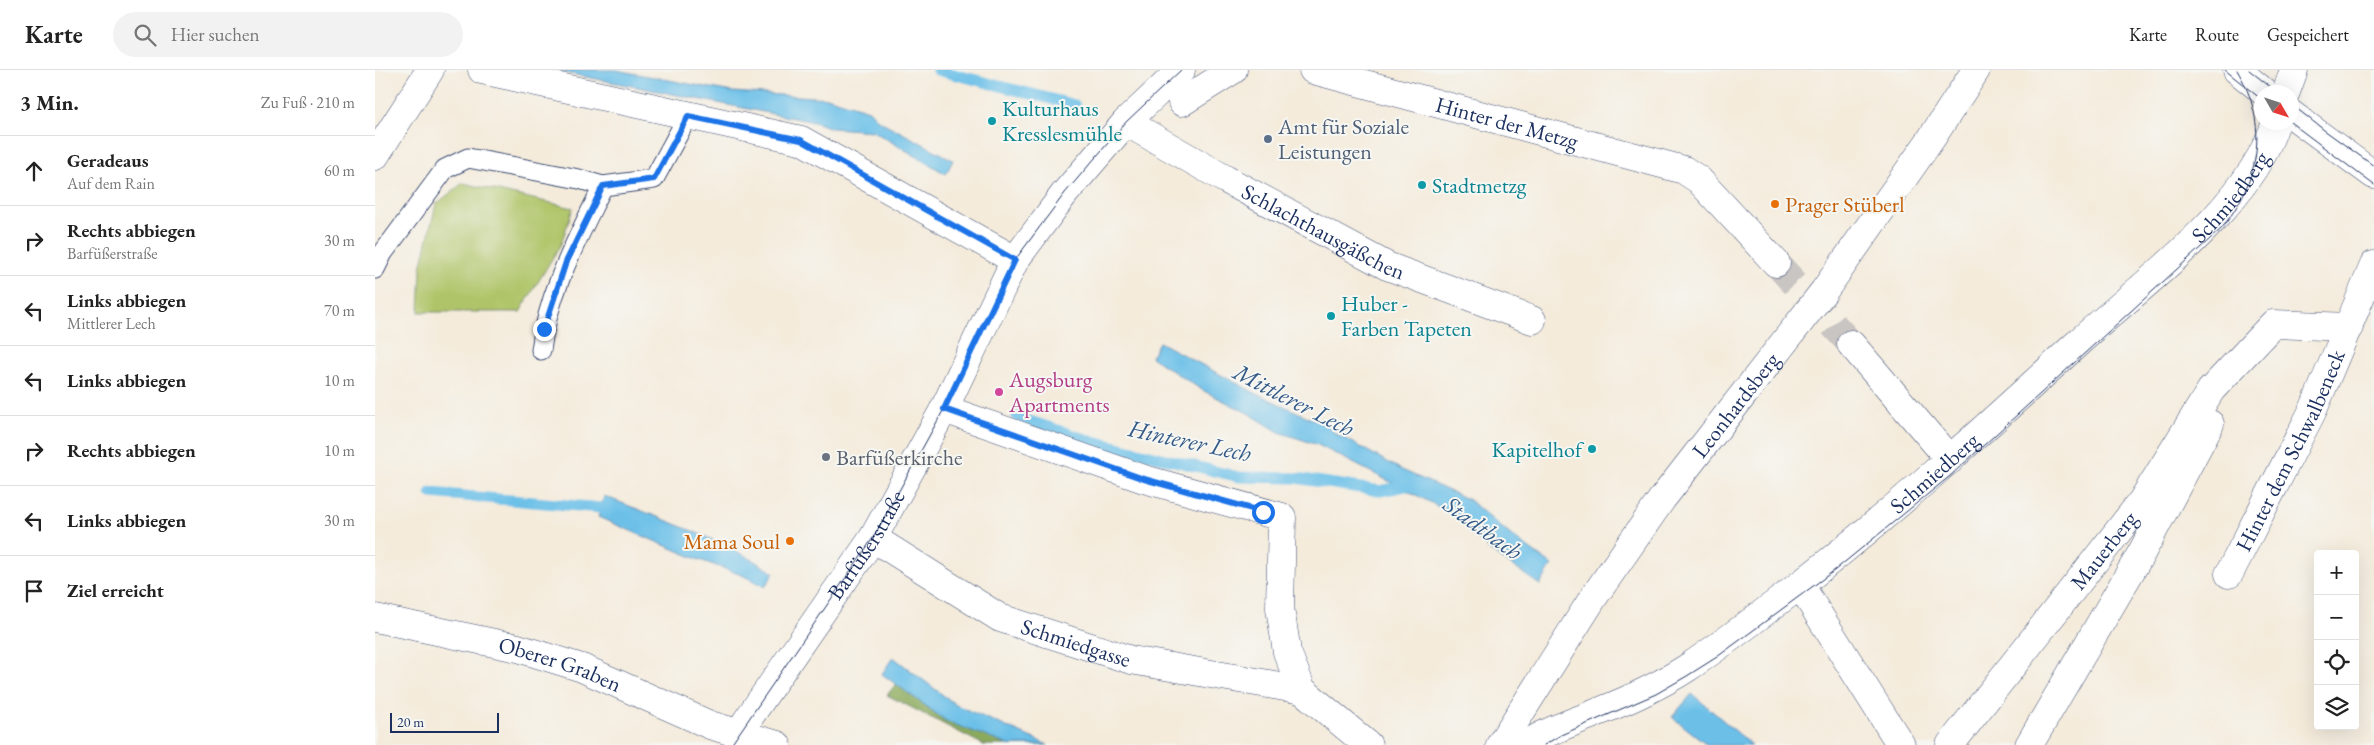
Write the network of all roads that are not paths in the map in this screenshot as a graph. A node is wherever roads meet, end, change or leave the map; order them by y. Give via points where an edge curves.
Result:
1 (430, 70) edge
2 (482, 70) edge
3 (1233, 70) edge
4 (1313, 70) edge
5 (1976, 70) edge
6 (2237, 70) edge
7 (2294, 70) edge
8 (1176, 72) edge
9 (2256, 85) edge
10 (2289, 85) edge
11 (1182, 102) dead end
12 (688, 116) junction
13 (2299, 120) edge
14 (1126, 122) junction
15 (2274, 130) edge
16 (375, 156) edge
17 (2374, 176) edge
18 (603, 186) junction
19 (1015, 260) junction
20 (1776, 264) tunnel mouth
21 (2374, 265) edge
22 (375, 270) edge
23 (1532, 320) dead end
24 (2349, 327) junction
25 (1851, 344) tunnel mouth
26 (541, 350) dead end
27 (2249, 352) junction
28 (944, 409) junction
29 (1950, 460) junction
30 (873, 538) junction
31 (2229, 574) dead end
32 (1800, 585) junction
33 (375, 618) edge
34 (1302, 690) junction
35 (734, 740) edge
36 (777, 745) edge
37 (1368, 745) edge
38 (1500, 745) edge
39 (1526, 745) edge
40 (1901, 745) edge
41 (1950, 745) edge
42 (2029, 745) edge

1 - 16 street
2 - 12 street
3 - 11 street
4 - 20 street, Hinter der Metzg via 1684,170 1699,180
5 - 38 street, Leonhardsberg via 1931,140 1824,291 1657,507 1593,598
6 - 9 street
7 - 10 street
8 - 14 street, Barfüßerstraße
12 - 18 lane via 654,179
12 - 19 street via 801,140
13 - 17 street
14 - 19 street, Barfüßerstraße
14 - 23 street, Schlachthausgäßchen via 1387,266
15 - 29 street, Schmiedberg via 2261,158 2211,223
18 - 22 lane via 468,158 445,169 383,253
18 - 26 lane via 566,262 544,329
19 - 28 street, Barfüßerstraße
21 - 24 street, Hinter dem Schwalbeneck
24 - 27 street, Mauerberg via 2273,324
24 - 31 street, Hinter dem Schwalbeneck via 2313,410
25 - 29 street
27 - 41 street, Mauerberg via 2211,390 2142,500
27 - 42 street, Mauerberg via 2142,552
28 - 30 street, Barfüßerstraße
28 - 34 street, Schmiedgasse via 1144,479 1282,517 1281,608 1287,652
29 - 32 street, Schmiedberg
30 - 34 street, Schmiedgasse via 1001,618 1131,660
30 - 35 street, Barfüßerstraße
32 - 39 street, Schmiedberg via 1683,670 1619,704
32 - 40 street
33 - 35 street, Oberer Graben via 518,648 582,668 710,725
34 - 37 street, Schmiedgasse
35 - 36 street, Oberer Graben

